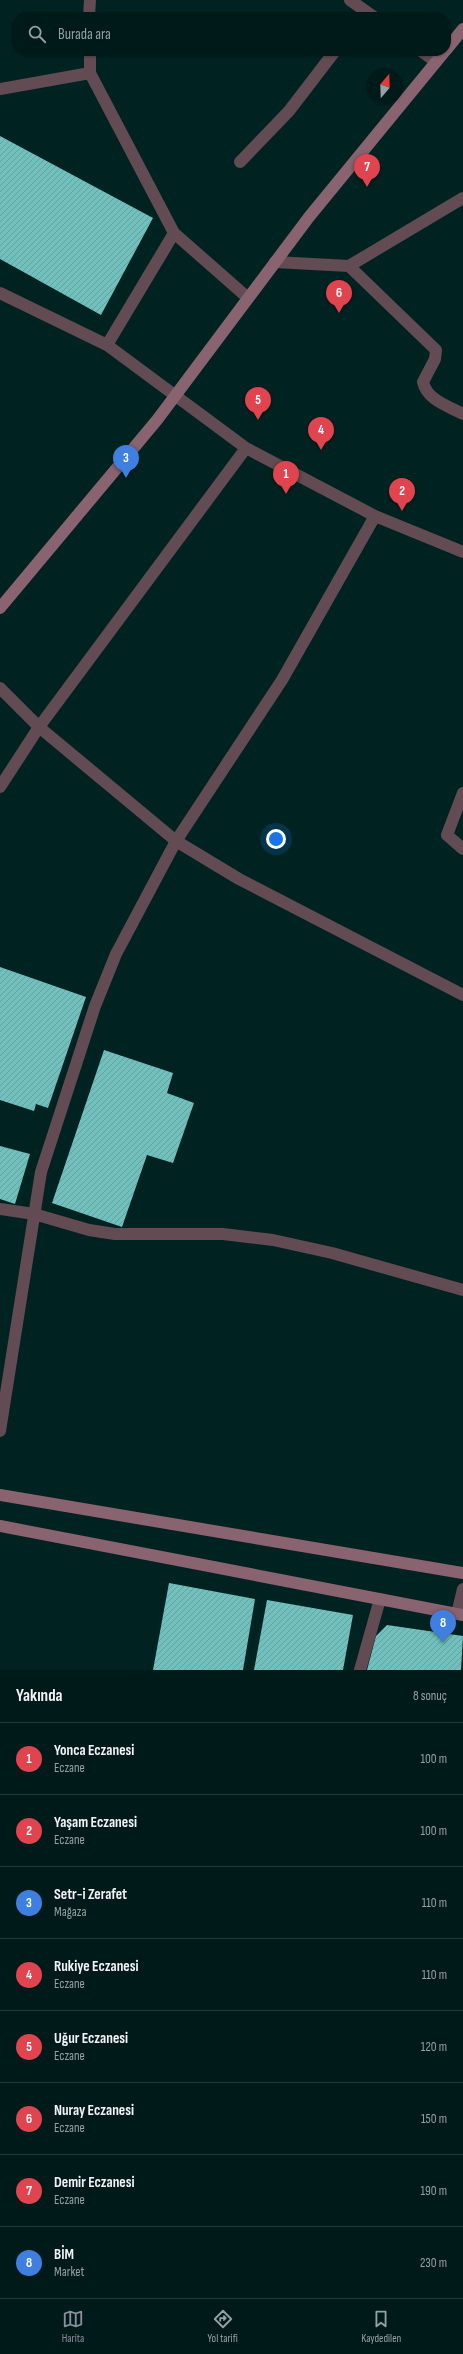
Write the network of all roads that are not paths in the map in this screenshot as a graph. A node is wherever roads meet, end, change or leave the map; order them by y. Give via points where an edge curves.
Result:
1 (90, 0) edge
2 (350, 0) edge
3 (89, 12) edge
4 (363, 12) edge
5 (463, 29) edge
6 (451, 44) edge
7 (90, 56) edge
8 (331, 56) edge
9 (428, 56) edge
10 (441, 56) edge
11 (436, 62) junction
12 (90, 73) junction
13 (0, 89) edge
14 (240, 162) dead end
15 (463, 198) edge
16 (174, 233) junction
17 (275, 262) junction
18 (349, 266) junction
19 (0, 293) edge
20 (248, 298) junction
21 (107, 345) junction
22 (175, 396) junction
23 (463, 414) edge
24 (246, 448) junction
25 (375, 516) junction
26 (463, 552) edge
27 (0, 608) edge
28 (0, 688) edge
29 (39, 727) junction
30 (0, 786) edge
31 (463, 792) edge
32 (176, 842) junction
33 (463, 849) edge
34 (463, 995) edge
35 (0, 1209) edge
36 (34, 1214) junction
37 (463, 1290) edge
38 (0, 1431) edge
39 (0, 1495) edge
40 (0, 1526) edge
41 (463, 1573) edge
42 (463, 1589) edge
43 (380, 1599) junction
44 (460, 1615) edge
45 (360, 1670) edge

1 - 3 street
2 - 4 street
5 - 6 main road
7 - 12 street
8 - 14 street via 288,111
9 - 11 street
10 - 11 main road
11 - 17 main road
12 - 13 street
12 - 16 street
15 - 18 street
16 - 20 street
16 - 21 street
17 - 18 street
17 - 20 main road
18 - 23 street via 436,350 435,359 423,382 425,391 440,403
19 - 21 street
20 - 22 main road
21 - 22 street
22 - 24 street
22 - 27 main road
24 - 25 street
24 - 29 street
25 - 26 street
25 - 32 street via 282,680
28 - 29 street
29 - 30 street
29 - 32 street
31 - 33 street via 447,835
32 - 34 street via 239,879
32 - 36 street via 116,954 95,1006 41,1172
35 - 36 street
36 - 37 street via 89,1230 115,1234 223,1234 273,1240 332,1253
36 - 38 street
39 - 41 main road
40 - 43 main road
42 - 44 street
43 - 44 main road
43 - 45 street

